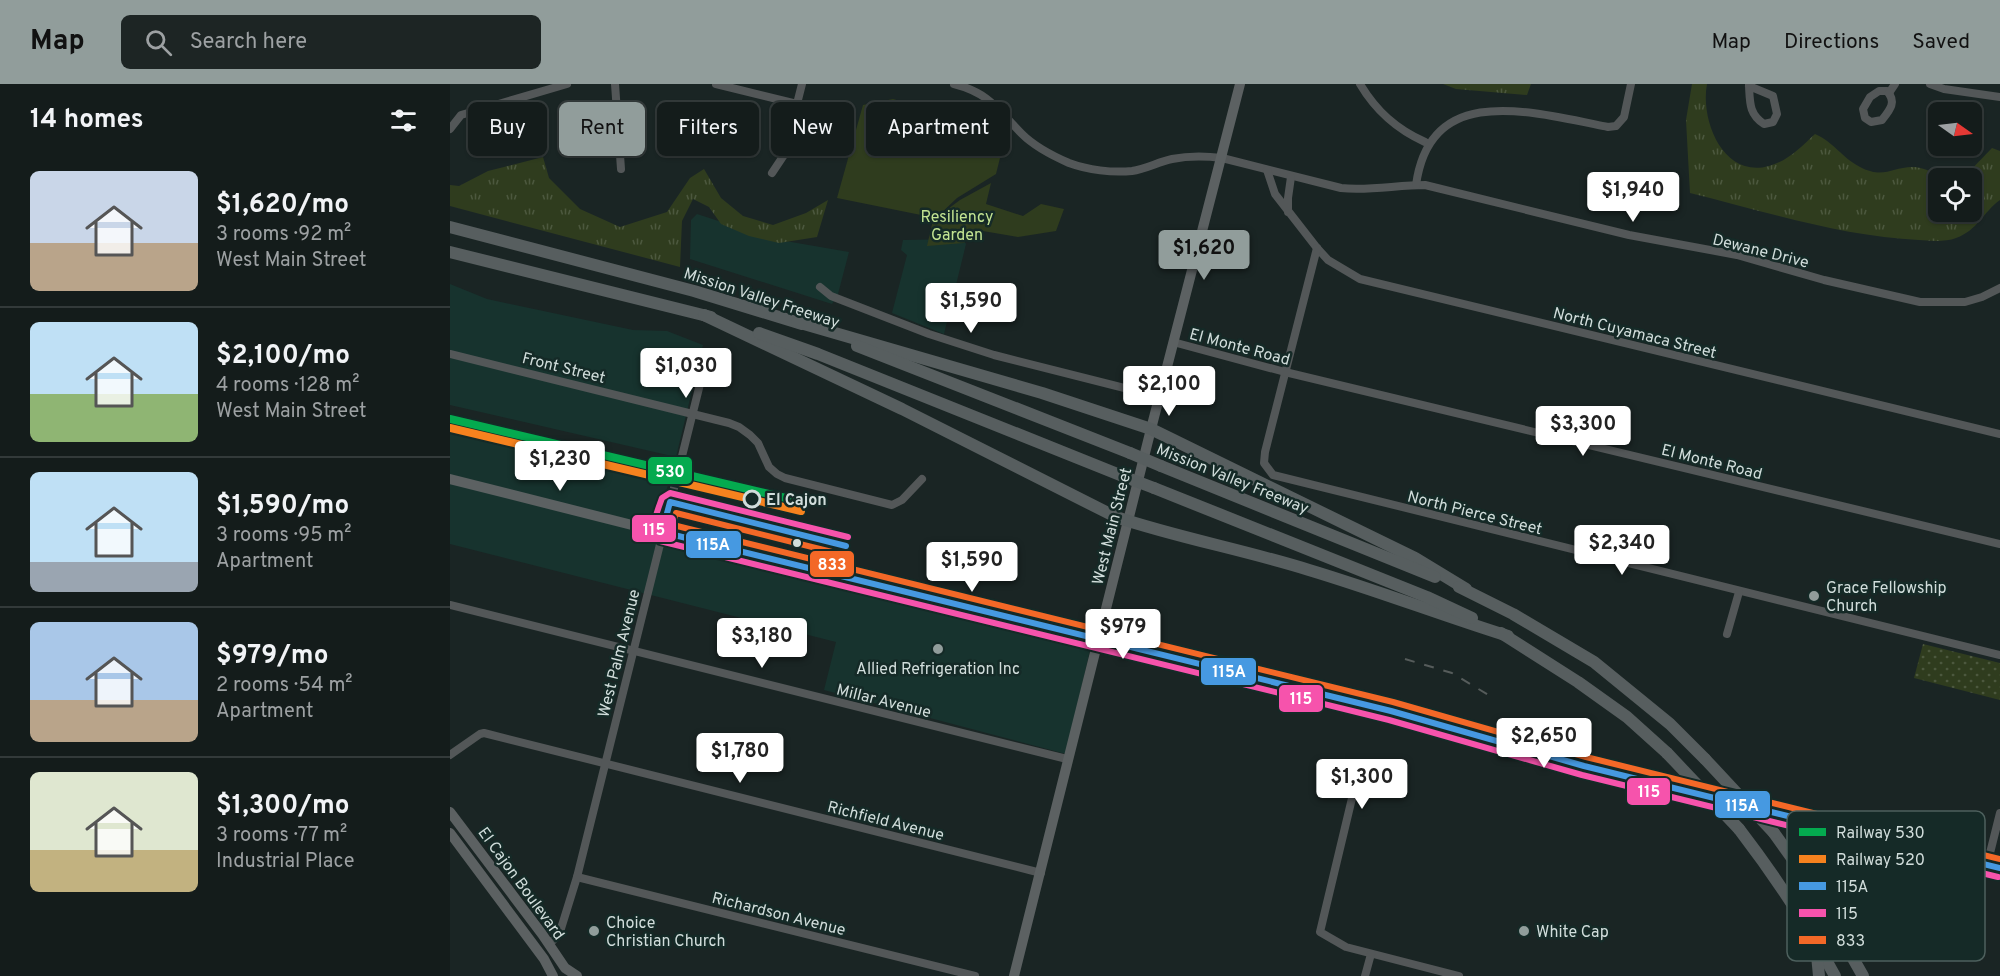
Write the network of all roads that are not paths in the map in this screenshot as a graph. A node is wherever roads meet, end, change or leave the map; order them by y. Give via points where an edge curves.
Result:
1 (567, 84) edge
2 (615, 84) edge
3 (716, 84) edge
4 (802, 84) edge
5 (954, 84) edge
6 (1240, 84) edge
7 (1360, 84) edge
8 (1631, 84) edge
9 (1895, 84) edge
10 (1930, 84) edge
11 (1749, 85) edge
12 (1889, 93) junction
13 (2000, 97) edge
14 (789, 102) edge
15 (798, 102) edge
16 (1509, 103) dead end
17 (1441, 119) dead end
18 (450, 129) edge
19 (1425, 142) junction
20 (783, 156) edge
21 (1222, 158) junction
22 (621, 169) dead end
23 (1267, 170) junction
24 (772, 173) dead end
25 (1291, 177) junction
26 (1416, 185) junction
27 (1288, 213) junction
28 (450, 228) edge
29 (1317, 248) junction
30 (450, 252) edge
31 (820, 287) dead end
32 (2000, 288) edge
33 (704, 315) junction
34 (797, 322) junction
35 (1173, 342) junction
36 (450, 354) edge
37 (705, 364) dead end
38 (1285, 372) junction
39 (1160, 397) junction
40 (692, 414) junction
41 (1151, 429) junction
42 (2000, 434) edge
43 (450, 479) edge
44 (922, 479) dead end
45 (1128, 521) junction
46 (662, 532) junction
47 (2000, 544) edge
48 (1467, 589) junction
49 (1739, 592) junction
50 (450, 605) edge
51 (1727, 634) dead end
52 (1508, 636) junction
53 (1098, 640) junction
54 (632, 650) junction
55 (2000, 655) edge
56 (450, 755) edge
57 (1067, 759) junction
58 (605, 763) junction
59 (1359, 769) dead end
60 (450, 812) edge
61 (2000, 813) edge
62 (1787, 816) edge
63 (450, 833) edge
64 (1787, 851) edge
65 (1985, 864) edge
66 (1988, 865) junction
67 (2000, 868) edge
68 (1041, 873) junction
69 (577, 877) junction
70 (1787, 895) edge
71 (549, 944) junction
72 (1371, 954) junction
73 (1818, 961) edge
74 (1827, 961) edge
75 (1855, 961) edge
76 (1860, 961) edge
77 (570, 975) edge
78 (553, 976) edge
79 (975, 976) edge
80 (1014, 976) edge
81 (1365, 976) edge
82 (1459, 976) edge
83 (1820, 976) edge
84 (1835, 976) edge
85 (1863, 976) edge
86 (1870, 976) edge

1 - 18 street via 461,115
2 - 22 street
3 - 14 street
4 - 15 street
5 - 21 street via 992,102 1023,135 1071,163 1102,171 1133,171 1173,159
6 - 21 main road, West Main Street
7 - 19 street via 1382,116
8 - 16 street via 1624,117 1616,126
9 - 12 street
10 - 13 street
11 - 11 street via 1752,114 1764,124 1773,122 1777,114 1773,96
12 - 12 street via 1879,91 1870,97 1863,109 1868,121 1882,120 1892,106
17 - 19 street
19 - 26 street
20 - 24 street
21 - 23 street
21 - 35 main road, West Main Street
23 - 25 street, Dewane Drive
23 - 27 street, North Cuyamaca Street via 1275,194
25 - 26 street, Dewane Drive via 1361,190
25 - 27 street
26 - 32 street, Dewane Drive via 1629,235 1737,255 1920,302 1965,302
27 - 29 street, North Cuyamaca Street
28 - 34 highway, Mission Valley Freeway
29 - 38 street
29 - 42 street, North Cuyamaca Street via 1328,260 1360,279
30 - 33 highway
31 - 39 street via 831,296 929,334 994,355
33 - 45 highway
33 - 52 highway, bridge via 818,354 1428,597
34 - 41 highway
34 - 48 highway, Mission Valley Freeway, bridge
35 - 38 street, El Monte Road
35 - 39 main road, West Main Street
36 - 40 street, Front Street
37 - 40 street, West Palm Avenue
38 - 47 street, El Monte Road
38 - 49 street, North Pierce Street via 1264,463 1273,475
39 - 41 main road, West Main Street
40 - 44 street, Front Street via 739,427 758,443 769,467 785,478 892,505
40 - 46 street, West Palm Avenue
41 - 45 main road, West Main Street
41 - 48 highway via 1376,538
43 - 46 main road
45 - 52 highway via 1309,570
45 - 53 main road, West Main Street
46 - 53 main road
46 - 54 street, West Palm Avenue
48 - 64 highway, Mission Valley Freeway, bridge via 1594,662 1670,724
49 - 51 street
49 - 55 street, North Pierce Street
50 - 54 street, Millar Avenue
52 - 70 highway, bridge via 1578,681 1667,753 1739,829
53 - 57 main road, West Main Street
53 - 62 main road via 1391,711 1584,766
54 - 57 street, Millar Avenue
54 - 58 street, West Palm Avenue
56 - 58 street, Richfield Avenue via 484,733
57 - 68 main road, West Main Street
58 - 68 street, Richfield Avenue
58 - 69 street, West Palm Avenue
59 - 72 street via 1320,932 1346,947
60 - 71 main road, El Cajon Boulevard
61 - 66 street
63 - 78 main road, El Cajon Boulevard
65 - 66 main road
66 - 67 main road
68 - 80 main road, West Main Street
69 - 71 street, West Palm Avenue via 559,935
69 - 79 street, Richardson Avenue
71 - 77 main road, El Cajon Boulevard
72 - 81 street
72 - 82 street
73 - 83 highway
74 - 84 highway
75 - 85 highway, Mission Valley Freeway
76 - 86 highway

